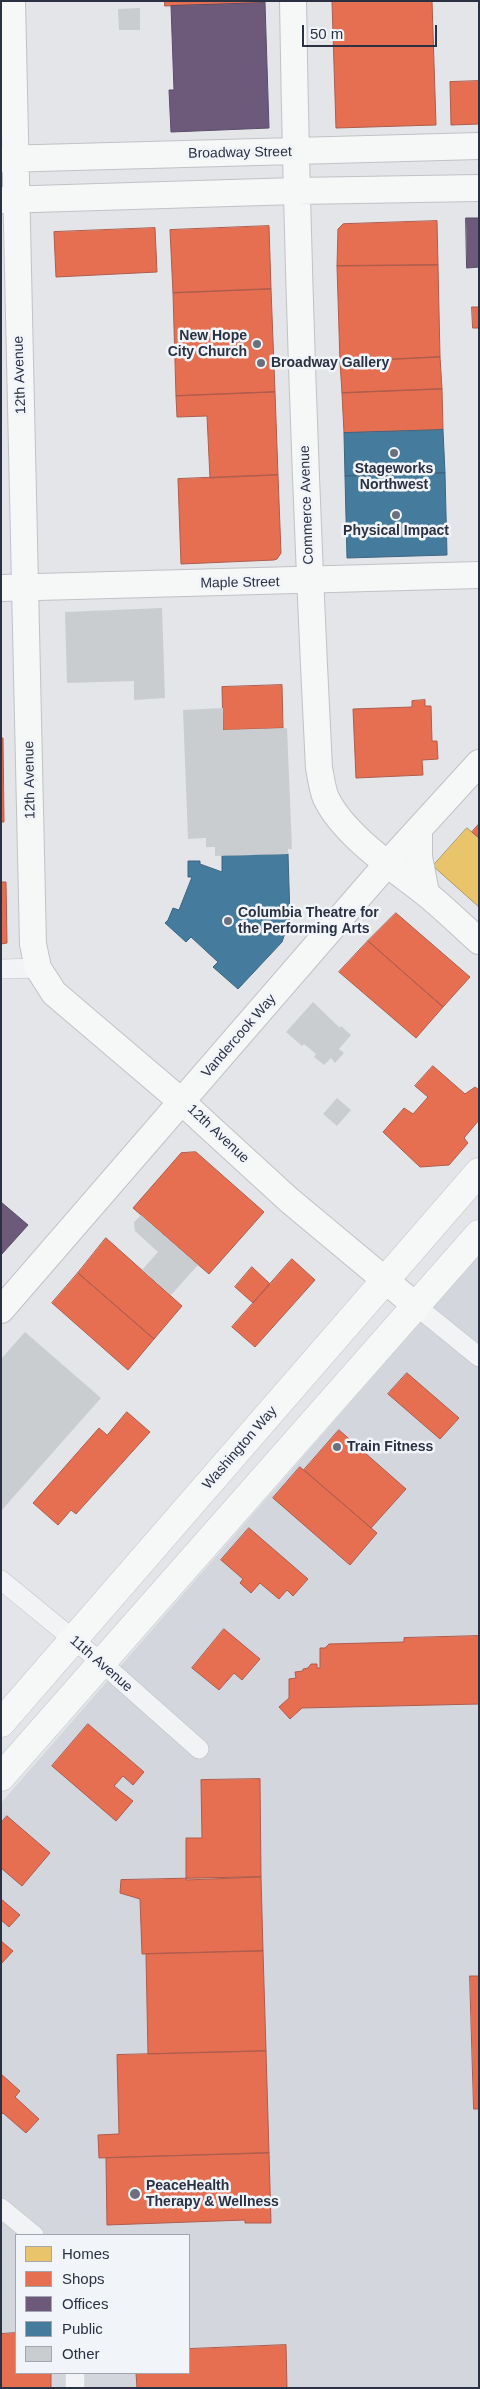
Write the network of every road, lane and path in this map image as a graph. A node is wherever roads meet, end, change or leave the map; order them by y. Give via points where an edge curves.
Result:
1 (12, 1) edge
2 (293, 1) edge
3 (479, 146) edge
4 (295, 152) junction
5 (8, 159) edge
6 (479, 188) edge
7 (296, 191) junction
8 (8, 200) edge
9 (479, 575) edge
10 (310, 581) junction
11 (14, 588) edge
12 (479, 763) edge
13 (419, 830) junction
14 (387, 864) junction
15 (426, 893) junction
16 (479, 941) edge
17 (38, 968) junction
18 (1, 969) edge
19 (182, 1102) junction
20 (479, 1172) edge
21 (479, 1234) edge
22 (385, 1281) junction
23 (415, 1306) junction
24 (1, 1310) edge
25 (479, 1357) edge
26 (1, 1580) edge
27 (74, 1640) junction
28 (101, 1662) junction
29 (1, 1723) edge
30 (199, 1749) dead end
31 (1, 1777) edge
32 (1, 2208) edge
33 (33, 2234) edge
34 (75, 2374) edge
35 (75, 2388) edge

1 - 5 street, 12th Avenue
2 - 4 street, Commerce Avenue
3 - 4 street, Broadway Street
4 - 5 street, Broadway Street
4 - 7 street, Commerce Avenue
5 - 8 street, 12th Avenue
6 - 7 street
7 - 8 street
7 - 10 street, Commerce Avenue
8 - 11 street, 12th Avenue
9 - 10 street, Maple Street
10 - 11 street, Maple Street
10 - 14 street, Commerce Avenue via 319,768 325,797 342,821
11 - 17 street, 12th Avenue via 33,944
12 - 13 street, Vandercook Way
13 - 14 street, Vandercook Way
13 - 15 street via 419,857
14 - 15 street, Commerce Avenue
14 - 19 street, Vandercook Way
15 - 16 street, Commerce Avenue
17 - 18 street
17 - 19 street, 12th Avenue via 54,993
19 - 22 street, 12th Avenue
19 - 24 street, Vandercook Way
20 - 22 main road, Washington Way
21 - 23 main road
22 - 23 street, 12th Avenue
22 - 27 main road, Washington Way
23 - 25 street, 12th Avenue
23 - 28 main road
26 - 27 street, 11th Avenue
27 - 28 street, 11th Avenue
27 - 29 main road, Washington Way
28 - 30 street, 11th Avenue
28 - 31 main road
32 - 33 street
34 - 35 street

